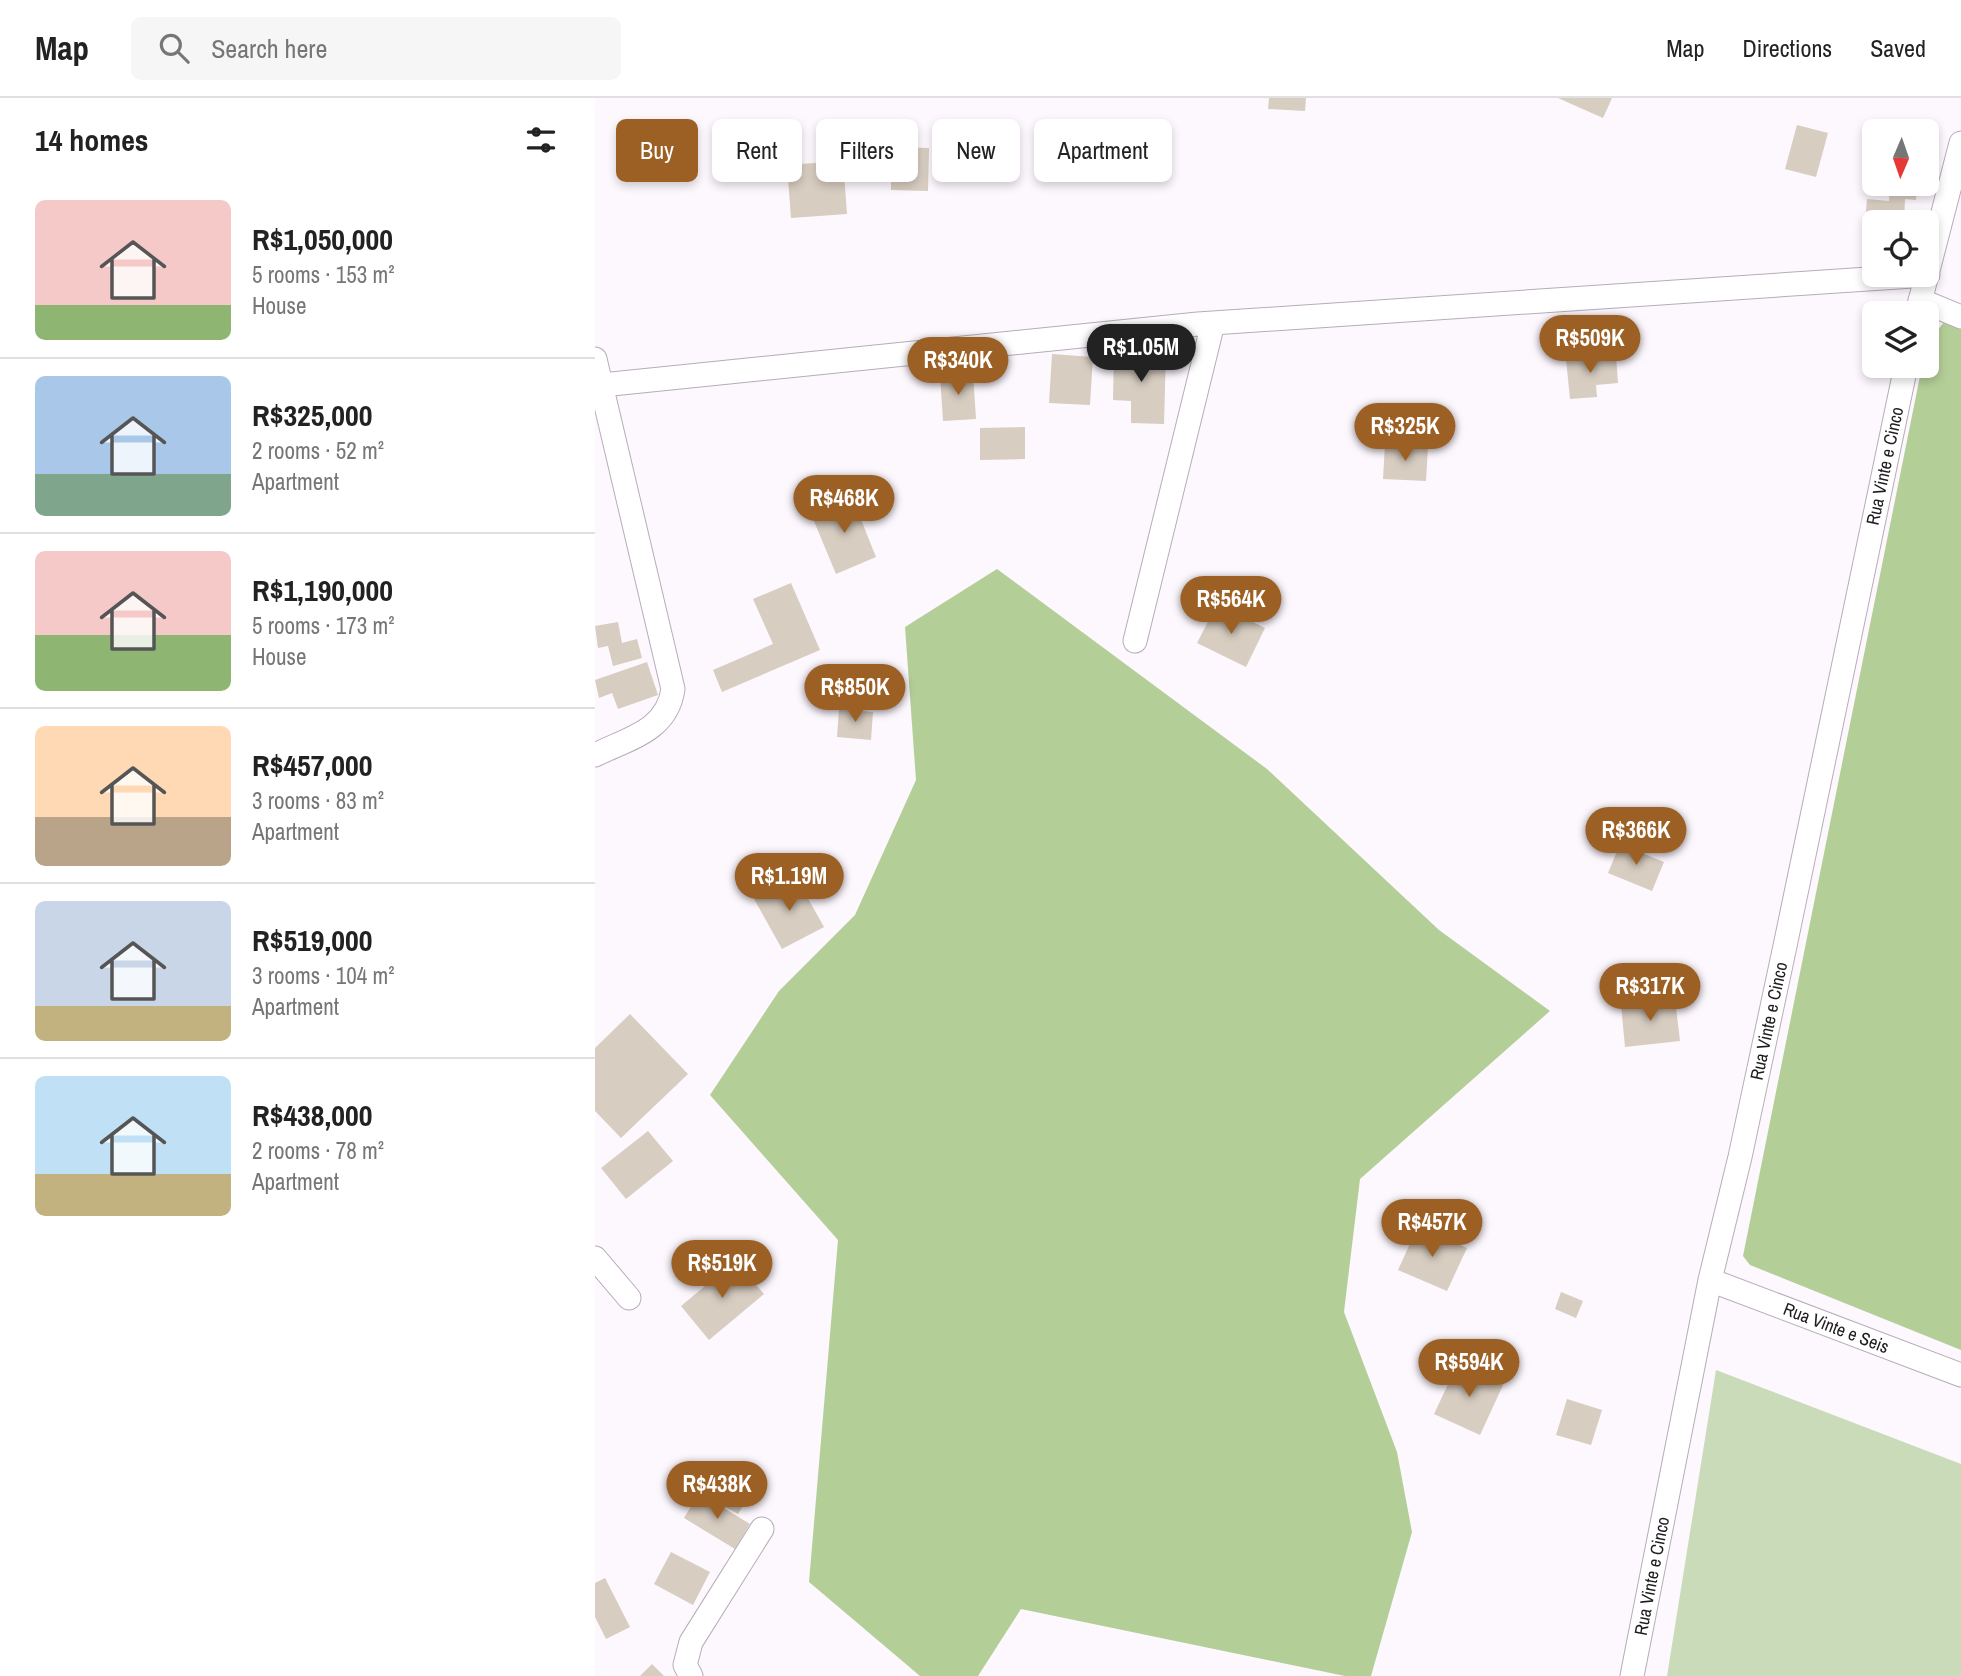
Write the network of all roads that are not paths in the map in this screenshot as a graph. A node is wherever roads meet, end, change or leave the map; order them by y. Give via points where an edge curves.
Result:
1 (1961, 143) edge
2 (1939, 231) edge
3 (1862, 279) edge
4 (1939, 312) edge
5 (1961, 317) edge
6 (1213, 323) junction
7 (595, 359) edge
8 (1903, 378) edge
9 (602, 385) junction
10 (1135, 641) dead end
11 (595, 755) edge
12 (595, 1258) edge
13 (1710, 1280) junction
14 (629, 1298) dead end
15 (1961, 1376) edge
16 (762, 1529) dead end
17 (691, 1676) edge
18 (1632, 1676) edge

1 - 2 street
3 - 6 street
4 - 5 street
6 - 9 street
6 - 10 street
7 - 9 street
8 - 13 street, Rua Vinte e Cinco
9 - 11 street via 673,689 671,704 655,726
12 - 14 street
13 - 15 street, Rua Vinte e Seis
13 - 18 street, Rua Vinte e Cinco
16 - 17 street via 691,1642 685,1665

